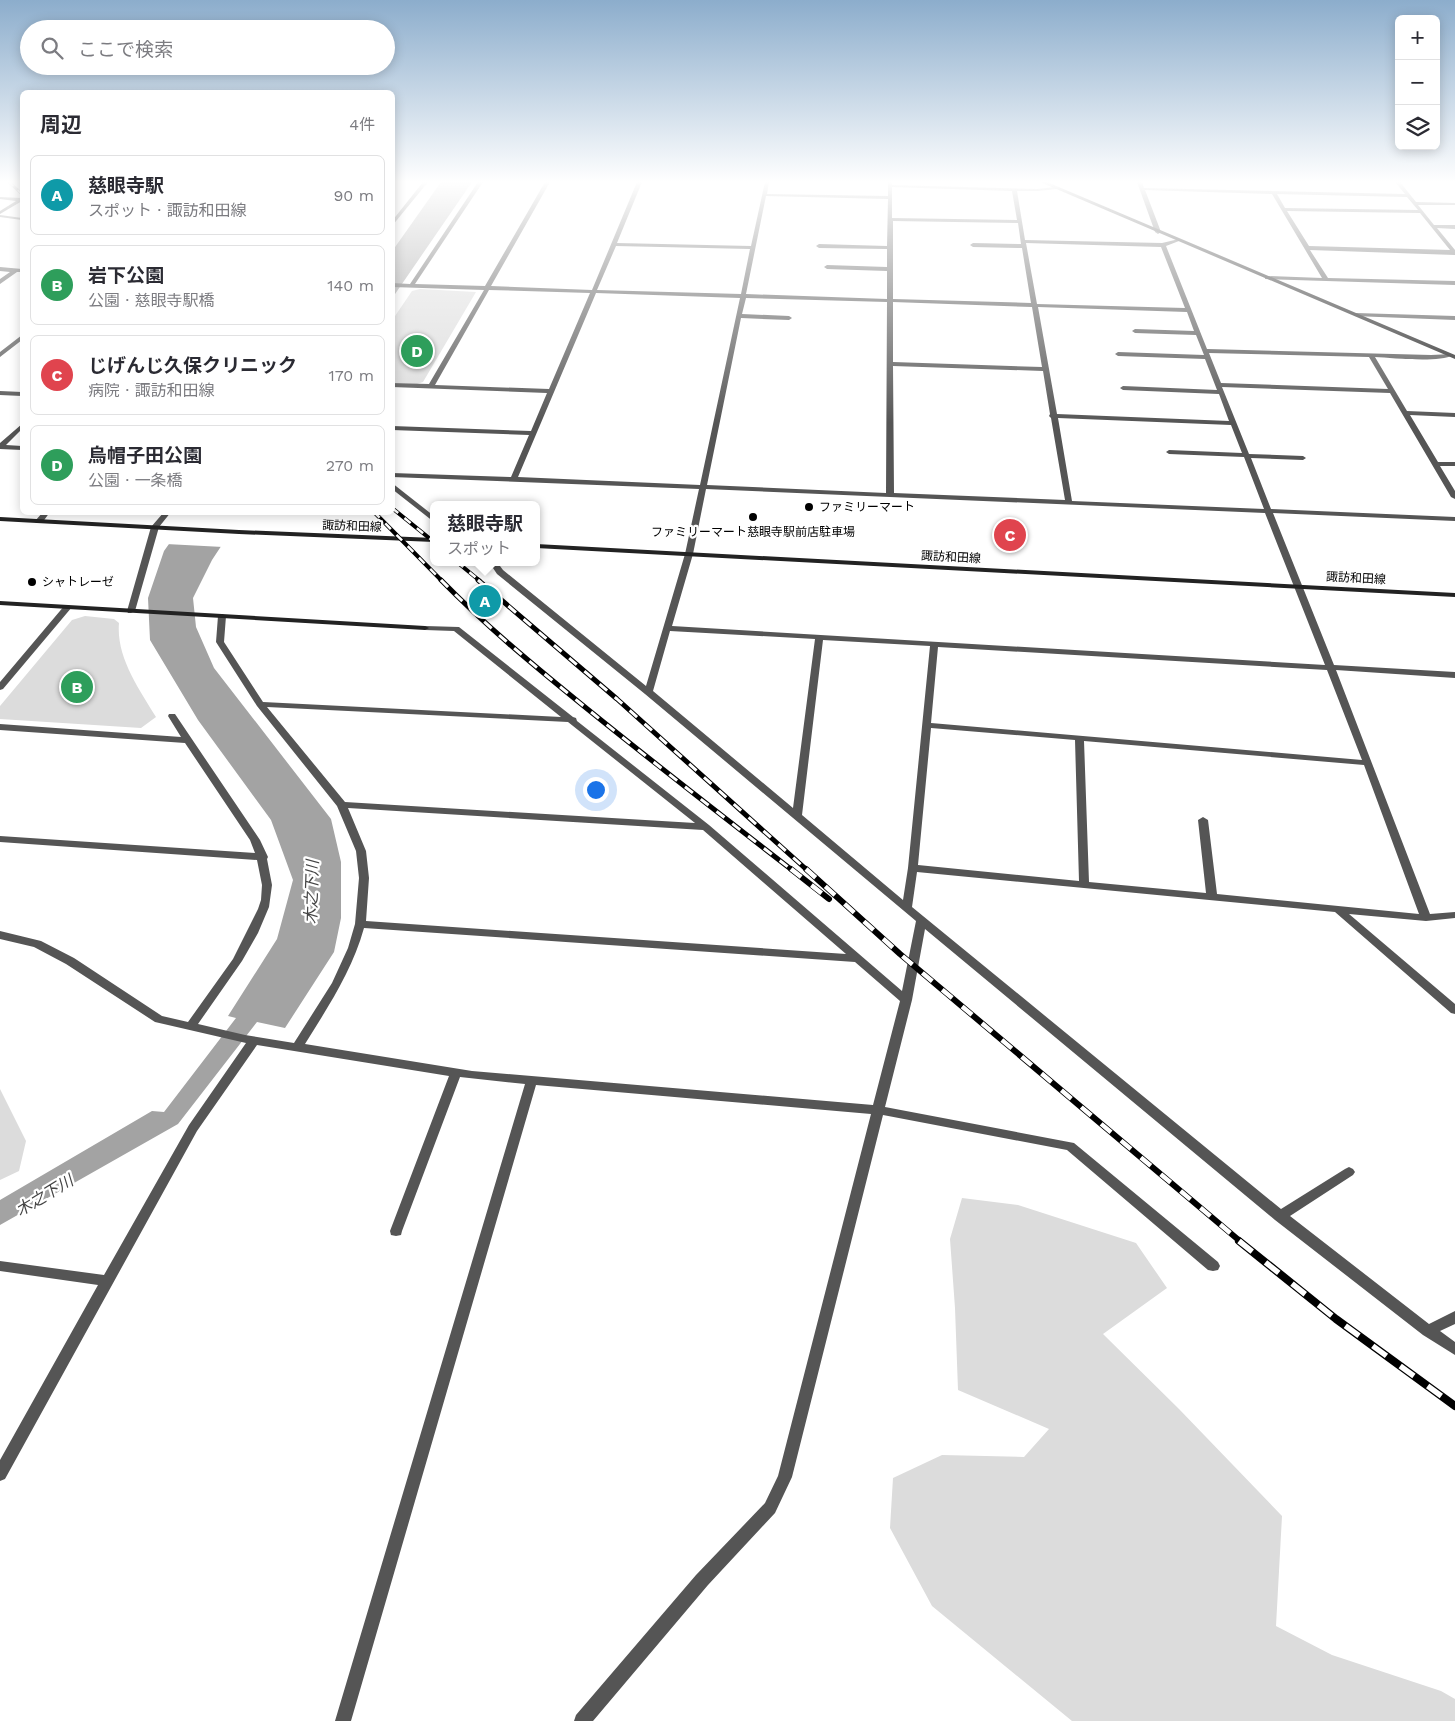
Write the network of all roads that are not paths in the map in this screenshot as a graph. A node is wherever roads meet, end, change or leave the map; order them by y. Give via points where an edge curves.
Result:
1 (427, 262) edge
2 (502, 262) edge
3 (606, 262) edge
4 (751, 262) edge
5 (890, 262) edge
6 (1026, 262) edge
7 (1170, 262) edge
8 (1230, 262) edge
9 (1316, 262) edge
10 (827, 268) dead end
11 (0, 269) edge
12 (890, 269) junction
13 (19, 270) edge
14 (1267, 278) junction
15 (1326, 280) junction
16 (0, 282) edge
17 (1455, 283) edge
18 (395, 285) edge
19 (411, 286) junction
20 (487, 288) junction
21 (594, 292) junction
22 (744, 296) junction
23 (890, 301) junction
24 (1034, 305) junction
25 (1188, 310) junction
26 (1356, 315) junction
27 (739, 316) junction
28 (790, 318) dead end
29 (1455, 318) edge
30 (1135, 330) dead end
31 (1198, 333) junction
32 (20, 339) edge
33 (1118, 354) dead end
34 (1206, 354) junction
35 (0, 355) edge
36 (1371, 356) junction
37 (1453, 356) edge
38 (890, 364) junction
39 (1044, 369) junction
40 (395, 385) edge
41 (431, 386) junction
42 (1123, 388) dead end
43 (1219, 388) junction
44 (551, 391) junction
45 (1392, 391) junction
46 (0, 393) edge
47 (20, 394) edge
48 (1405, 413) junction
49 (1455, 415) edge
50 (1052, 416) junction
51 (1233, 423) junction
52 (20, 428) edge
53 (395, 428) edge
54 (534, 433) junction
55 (0, 447) edge
56 (20, 448) edge
57 (1169, 452) dead end
58 (1245, 455) junction
59 (1303, 458) dead end
60 (1435, 464) junction
61 (1455, 464) edge
62 (395, 475) edge
63 (514, 478) junction
64 (704, 487) junction
65 (395, 488) edge
66 (890, 494) junction
67 (1455, 497) edge
68 (1068, 502) junction
69 (1267, 510) junction
70 (44, 515) edge
71 (165, 515) edge
72 (430, 517) edge
73 (0, 519) edge
74 (1455, 519) edge
75 (39, 521) junction
76 (155, 527) junction
77 (430, 540) edge
78 (540, 546) edge
79 (689, 554) junction
80 (496, 566) edge
81 (1297, 586) junction
82 (1455, 595) edge
83 (0, 603) edge
84 (68, 607) junction
85 (131, 611) junction
86 (222, 616) junction
87 (668, 628) junction
88 (819, 637) junction
89 (934, 644) junction
90 (1330, 667) junction
91 (1455, 675) edge
92 (0, 687) edge
93 (648, 692) junction
94 (260, 704) junction
95 (172, 716) dead end
96 (573, 720) junction
97 (926, 725) junction
98 (0, 727) edge
99 (1079, 738) junction
100 (188, 740) junction
101 (1368, 763) junction
102 (342, 804) junction
103 (797, 816) junction
104 (1203, 820) dead end
105 (706, 827) junction
106 (0, 839) edge
107 (262, 857) junction
108 (913, 868) junction
109 (1084, 885) junction
110 (1212, 897) junction
111 (907, 908) junction
112 (1336, 909) junction
113 (1455, 915) edge
114 (1426, 918) junction
115 (921, 920) junction
116 (360, 924) junction
117 (0, 935) edge
118 (856, 958) junction
119 (906, 1000) junction
120 (1455, 1010) edge
121 (191, 1026) junction
122 (250, 1039) junction
123 (297, 1048) junction
124 (456, 1073) junction
125 (532, 1079) junction
126 (878, 1110) junction
127 (1349, 1172) dead end
128 (1280, 1216) junction
129 (396, 1232) dead end
130 (0, 1266) edge
131 (1213, 1266) dead end
132 (108, 1281) junction
133 (1455, 1317) edge
134 (1428, 1331) junction
135 (1455, 1349) edge
136 (4, 1457) edge
137 (0, 1474) edge
138 (343, 1721) edge
139 (582, 1721) edge

1 - 19 street
2 - 20 street
3 - 21 street
4 - 22 street
5 - 12 street
6 - 24 street
7 - 25 street
8 - 14 street
9 - 15 street
10 - 12 street
11 - 13 street
12 - 23 street
13 - 16 street
14 - 15 street
14 - 26 street
15 - 17 street
18 - 19 street
19 - 20 street
20 - 21 street
20 - 41 street
21 - 22 street
21 - 44 street
22 - 23 street
22 - 27 street
23 - 24 street
23 - 38 street
24 - 25 street
24 - 39 street
25 - 31 street
26 - 29 street
26 - 37 street
27 - 28 street
27 - 64 street
30 - 31 street
31 - 34 street
32 - 35 street
33 - 34 street
34 - 36 street
34 - 43 street
36 - 37 street
36 - 45 street
38 - 39 street
38 - 66 street
39 - 50 street
40 - 41 street
41 - 44 street
42 - 43 street
43 - 45 street
43 - 51 street
44 - 54 street
45 - 48 street
46 - 47 street
48 - 49 street
48 - 60 street
50 - 51 street
50 - 68 street
51 - 58 street
52 - 55 street
53 - 54 street
54 - 63 street
55 - 56 street
57 - 58 street
58 - 59 street
58 - 69 street
60 - 61 street
60 - 67 street
62 - 63 street
63 - 64 street
64 - 66 street
64 - 79 street
65 - 72 street
66 - 68 street
68 - 69 street
69 - 74 street
69 - 81 street
70 - 75 street
71 - 76 street
73 - 75 street, 諏訪和田線
75 - 76 street, 諏訪和田線
76 - 77 street, 諏訪和田線
76 - 85 street
78 - 79 street, 諏訪和田線
79 - 81 street, 諏訪和田線
79 - 87 street
80 - 93 street
81 - 82 street, 諏訪和田線
81 - 90 street
83 - 84 street
84 - 85 street
84 - 92 street
85 - 86 street
86 - 94 street via 220,642
86 - 96 street via 456,629
87 - 88 street
87 - 93 street
88 - 89 street
88 - 103 street
89 - 90 street
89 - 97 street
90 - 91 street
90 - 101 street
93 - 103 street
94 - 96 street
94 - 102 street
95 - 100 street
96 - 105 street
97 - 99 street
97 - 108 street
98 - 100 street
99 - 101 street
99 - 109 street
100 - 107 street via 255,840
101 - 114 street
102 - 105 street
102 - 116 street via 361,851 364,878
103 - 111 street
104 - 110 street
105 - 118 street
106 - 107 street
107 - 121 street via 266,900 254,932
108 - 109 street
108 - 111 street
109 - 110 street
110 - 112 street
111 - 115 street
112 - 114 street
112 - 120 street
113 - 114 street
115 - 119 street
115 - 128 street
116 - 118 street
116 - 123 street via 337,983
117 - 121 street via 37,944 70,961 158,1019
118 - 119 street
119 - 126 street
121 - 122 street
122 - 123 street
122 - 132 street via 193,1128
123 - 124 street
124 - 125 street
124 - 129 street
125 - 126 street
125 - 138 street
126 - 131 street via 1070,1146
126 - 139 street via 784,1477 770,1508 702,1580
127 - 128 street
128 - 134 street
130 - 132 street
132 - 136 street
133 - 134 street
134 - 135 street
136 - 137 street

